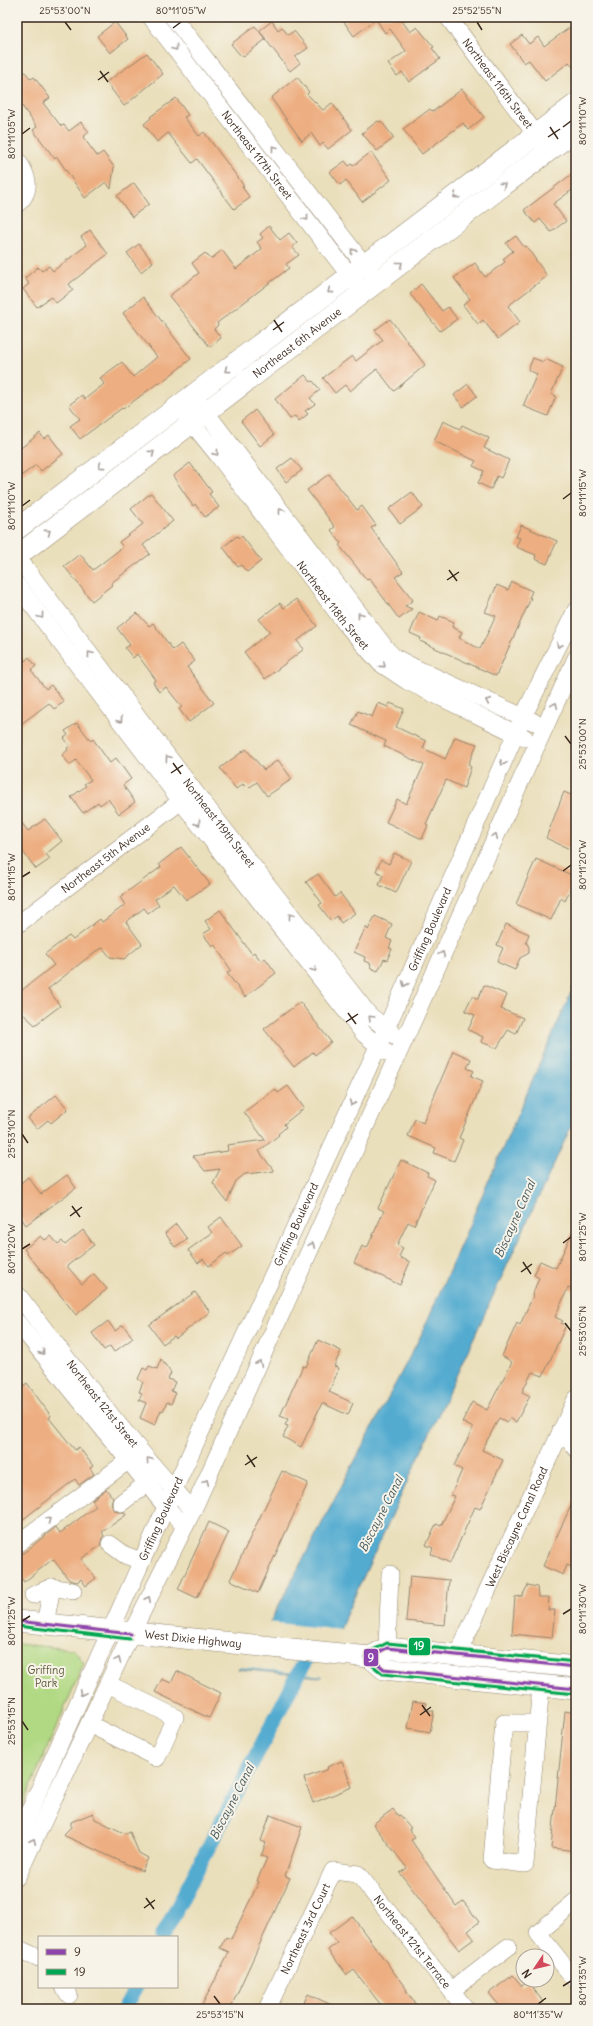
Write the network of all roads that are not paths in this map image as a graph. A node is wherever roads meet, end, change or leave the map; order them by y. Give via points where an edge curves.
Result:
1 (151, 17) edge
2 (173, 17) edge
3 (448, 17) edge
4 (576, 104) edge
5 (576, 130) edge
6 (542, 142) junction
7 (17, 160) edge
8 (17, 204) edge
9 (364, 279) junction
10 (186, 401) junction
11 (198, 418) junction
12 (17, 529) edge
13 (17, 556) edge
14 (17, 586) edge
15 (576, 610) edge
16 (576, 658) edge
17 (524, 718) junction
18 (545, 727) junction
19 (516, 734) junction
20 (537, 743) junction
21 (187, 796) junction
22 (17, 925) edge
23 (386, 1029) junction
24 (402, 1041) junction
25 (378, 1047) junction
26 (395, 1058) junction
27 (17, 1294) edge
28 (17, 1322) edge
29 (576, 1399) edge
30 (561, 1430) junction
31 (576, 1448) edge
32 (129, 1460) junction
33 (148, 1483) junction
34 (174, 1490) junction
35 (121, 1504) dead end
36 (166, 1507) junction
37 (193, 1510) junction
38 (185, 1526) junction
39 (17, 1544) edge
40 (110, 1544) dead end
41 (141, 1561) junction
42 (390, 1574) dead end
43 (52, 1588) junction
44 (73, 1591) dead end
45 (32, 1595) dead end
46 (17, 1621) edge
47 (44, 1624) junction
48 (110, 1632) junction
49 (131, 1634) junction
50 (378, 1652) junction
51 (457, 1656) junction
52 (576, 1667) edge
53 (108, 1684) junction
54 (541, 1685) junction
55 (576, 1688) edge
56 (538, 1723) junction
57 (89, 1724) junction
58 (17, 1839) edge
59 (358, 1874) joint
60 (17, 1877) edge
61 (576, 1901) edge
62 (508, 1947) dead end
63 (17, 1948) edge
64 (38, 1958) edge
65 (576, 1981) edge
66 (452, 1990) junction
67 (267, 2009) edge
68 (466, 2009) edge

1 -> 9 street, Northeast 117th Street
9 -> 2 street, Northeast 117th Street
3 - 6 street, Northeast 116th Street
4 - 6 main road, Northeast 6th Avenue
5 - 6 main road, Northeast 6th Avenue
6 - 9 main road, Northeast 6th Avenue
7 - 8 street via 24,169 28,183 24,199
9 -> 10 main road, Northeast 6th Avenue
9 - 11 main road, Northeast 6th Avenue
10 - 11 street, Northeast 118th Street
10 -> 12 main road, Northeast 6th Avenue
13 -> 11 main road, Northeast 6th Avenue
17 -> 11 street, Northeast 118th Street via 394,657
11 -> 19 street, Northeast 118th Street via 218,455 346,624 380,663 407,681
21 -> 13 street, Northeast 119th Street
14 -> 21 street, Northeast 119th Street
15 -> 17 street, Griffing Boulevard
18 -> 16 street, Griffing Boulevard
17 - 18 street, Northeast 118th Street
17 - 19 street, Griffing Boulevard
18 - 20 street, Griffing Boulevard
19 - 20 street, Northeast 118th Street
19 -> 23 street, Griffing Boulevard
24 -> 20 street, Griffing Boulevard
21 - 22 street, Northeast 5th Avenue
23 -> 21 street, Northeast 119th Street via 369,1016
21 -> 25 street, Northeast 119th Street via 364,1034
23 - 24 street, Northeast 119th Street
23 - 25 street, Griffing Boulevard
24 - 26 street, Griffing Boulevard
25 - 26 street, Northeast 119th Street
25 -> 34 street, Griffing Boulevard
37 -> 26 street, Griffing Boulevard
34 -> 27 street, Northeast 121st Street
28 -> 32 street, Northeast 121st Street
29 - 30 street, West Biscayne Canal Road
30 - 31 street
30 - 51 street, West Biscayne Canal Road
32 - 33 street, Northeast 121st Street
39 -> 32 street
33 - 35 street
33 - 36 street, Northeast 121st Street
34 - 36 street, Griffing Boulevard
34 - 37 street, Northeast 121st Street
36 - 38 street, Northeast 121st Street
36 - 41 street, Griffing Boulevard
37 - 38 street, Griffing Boulevard
49 -> 38 street, Griffing Boulevard
40 - 41 street via 125,1555
41 - 48 street, Griffing Boulevard
42 - 50 street
43 - 44 street
43 - 45 street
43 - 47 street
46 - 47 main road, West Dixie Highway
47 - 48 main road, West Dixie Highway
48 - 49 main road, West Dixie Highway
48 -> 58 street, Griffing Boulevard
49 - 50 main road, West Dixie Highway
53 -> 49 street, Griffing Boulevard
50 - 51 main road, West Dixie Highway
50 - 54 main road via 384,1669
51 - 52 main road, West Dixie Highway
53 - 57 street, Griffing Boulevard
53 - 57 street via 175,1717 157,1758
54 - 55 main road
54 - 56 street
56 - 56 street via 525,1864 492,1860 504,1723
60 -> 57 street, Griffing Boulevard
59 - 66 street, Northeast 121st Terrace
59 - 67 street, Northeast 3rd Court via 333,1871
61 - 65 street via 538,1933
62 - 66 street
63 - 64 street
66 - 68 street, Northeast 121st Terrace

